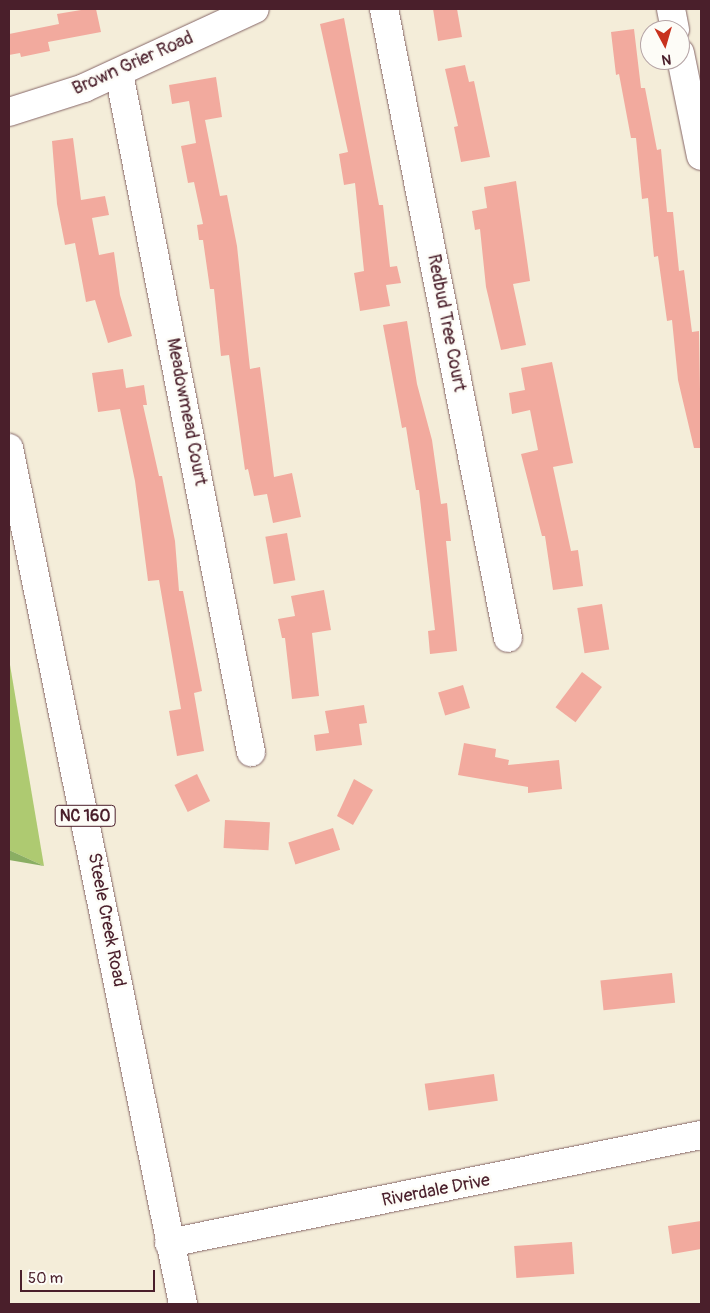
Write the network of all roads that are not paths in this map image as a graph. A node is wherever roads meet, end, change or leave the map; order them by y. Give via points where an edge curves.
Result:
1 (255, 9) edge
2 (384, 9) edge
3 (683, 70) edge
4 (119, 73) junction
5 (9, 112) edge
6 (701, 156) edge
7 (9, 448) edge
8 (508, 638) dead end
9 (251, 752) dead end
10 (701, 1135) edge
11 (169, 1243) junction
12 (183, 1304) edge

1 - 4 street, Brown Grier Road
2 - 8 street, Redbud Tree Court
3 - 6 street
4 - 5 street, Brown Grier Road via 58,98
4 - 9 street, Meadowmead Court
7 - 11 street, Steele Creek Road / NC 160
10 - 11 street, Riverdale Drive
11 - 12 street, Steele Creek Road / NC 160

